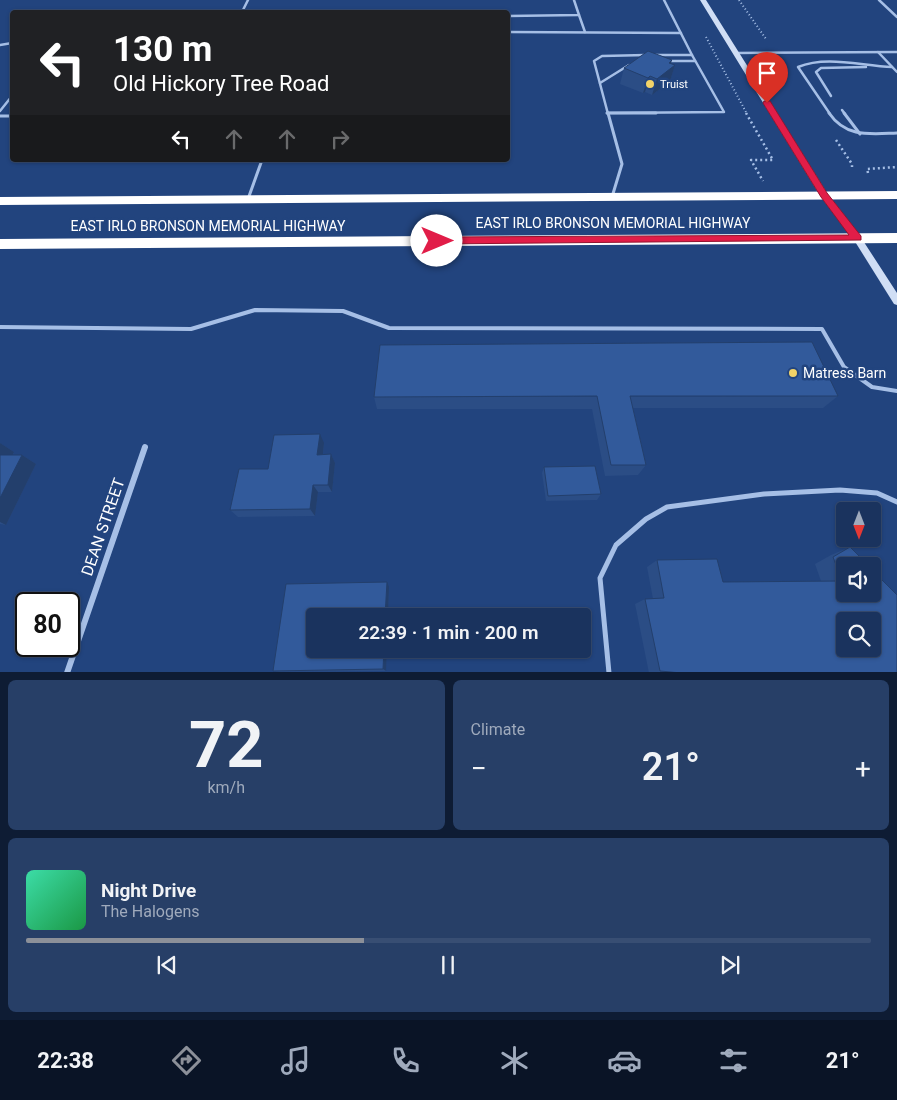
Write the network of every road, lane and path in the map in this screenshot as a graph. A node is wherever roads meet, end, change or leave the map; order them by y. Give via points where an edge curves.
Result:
1 (574, 0) edge
2 (664, 0) edge
3 (703, 0) edge
4 (879, 0) edge
5 (579, 15) junction
6 (510, 16) edge
7 (897, 17) edge
8 (703, 31) dead end
9 (510, 32) edge
10 (585, 32) junction
11 (681, 33) junction
12 (878, 52) junction
13 (897, 52) edge
14 (736, 53) junction
15 (692, 55) junction
16 (695, 61) junction
17 (634, 62) edge
18 (660, 62) edge
19 (879, 67) junction
20 (892, 67) junction
21 (897, 72) edge
22 (600, 82) junction
23 (831, 96) dead end
24 (10, 98) edge
25 (842, 110) dead end
26 (0, 111) edge
27 (607, 113) junction
28 (897, 133) edge
29 (860, 134) junction
30 (261, 162) edge
31 (897, 167) edge
32 (868, 172) dead end
33 (764, 181) dead end
34 (824, 195) junction
35 (897, 195) edge
36 (612, 197) junction
37 (248, 199) junction
38 (0, 201) edge
39 (857, 238) junction
40 (897, 238) edge
41 (0, 244) edge
42 (897, 301) edge
43 (0, 327) edge
44 (897, 391) edge
45 (145, 447) dead end
46 (897, 502) edge
47 (68, 672) edge
48 (609, 672) edge

1 - 5 lane
2 - 11 lane
3 - 14 street
4 - 7 lane
5 - 6 lane
5 - 10 lane
8 - 33 path via 773,160 750,160
9 - 10 lane
10 - 11 lane
11 - 15 lane
12 - 13 lane
12 - 14 lane
12 - 20 lane
14 - 34 street
15 - 16 lane
15 - 22 lane via 602,56 594,61
16 - 18 lane
16 - 27 lane via 724,112
17 - 22 lane
19 - 20 lane
19 - 23 lane via 820,68 816,72 818,78
19 - 29 lane via 804,63 798,67 835,122
20 - 21 lane
22 - 27 lane
24 - 26 lane
25 - 29 lane
27 - 36 lane via 622,164
28 - 29 lane
30 - 37 lane
31 - 32 path via 867,169
34 - 35 highway, EAST IRLO BRONSON MEMORIAL HIGHWAY
34 - 36 highway, EAST IRLO BRONSON MEMORIAL HIGHWAY
34 - 39 street
36 - 37 highway, EAST IRLO BRONSON MEMORIAL HIGHWAY
37 - 38 highway, EAST IRLO BRONSON MEMORIAL HIGHWAY
39 - 40 highway, EAST IRLO BRONSON MEMORIAL HIGHWAY
39 - 41 highway, EAST IRLO BRONSON MEMORIAL HIGHWAY
39 - 42 street
43 - 44 lane via 191,328 255,310 343,311 389,328 822,328 844,366 872,387
45 - 47 street, DEAN STREET
46 - 48 lane via 877,493 840,490 764,494 666,507 646,519 616,545 600,578

